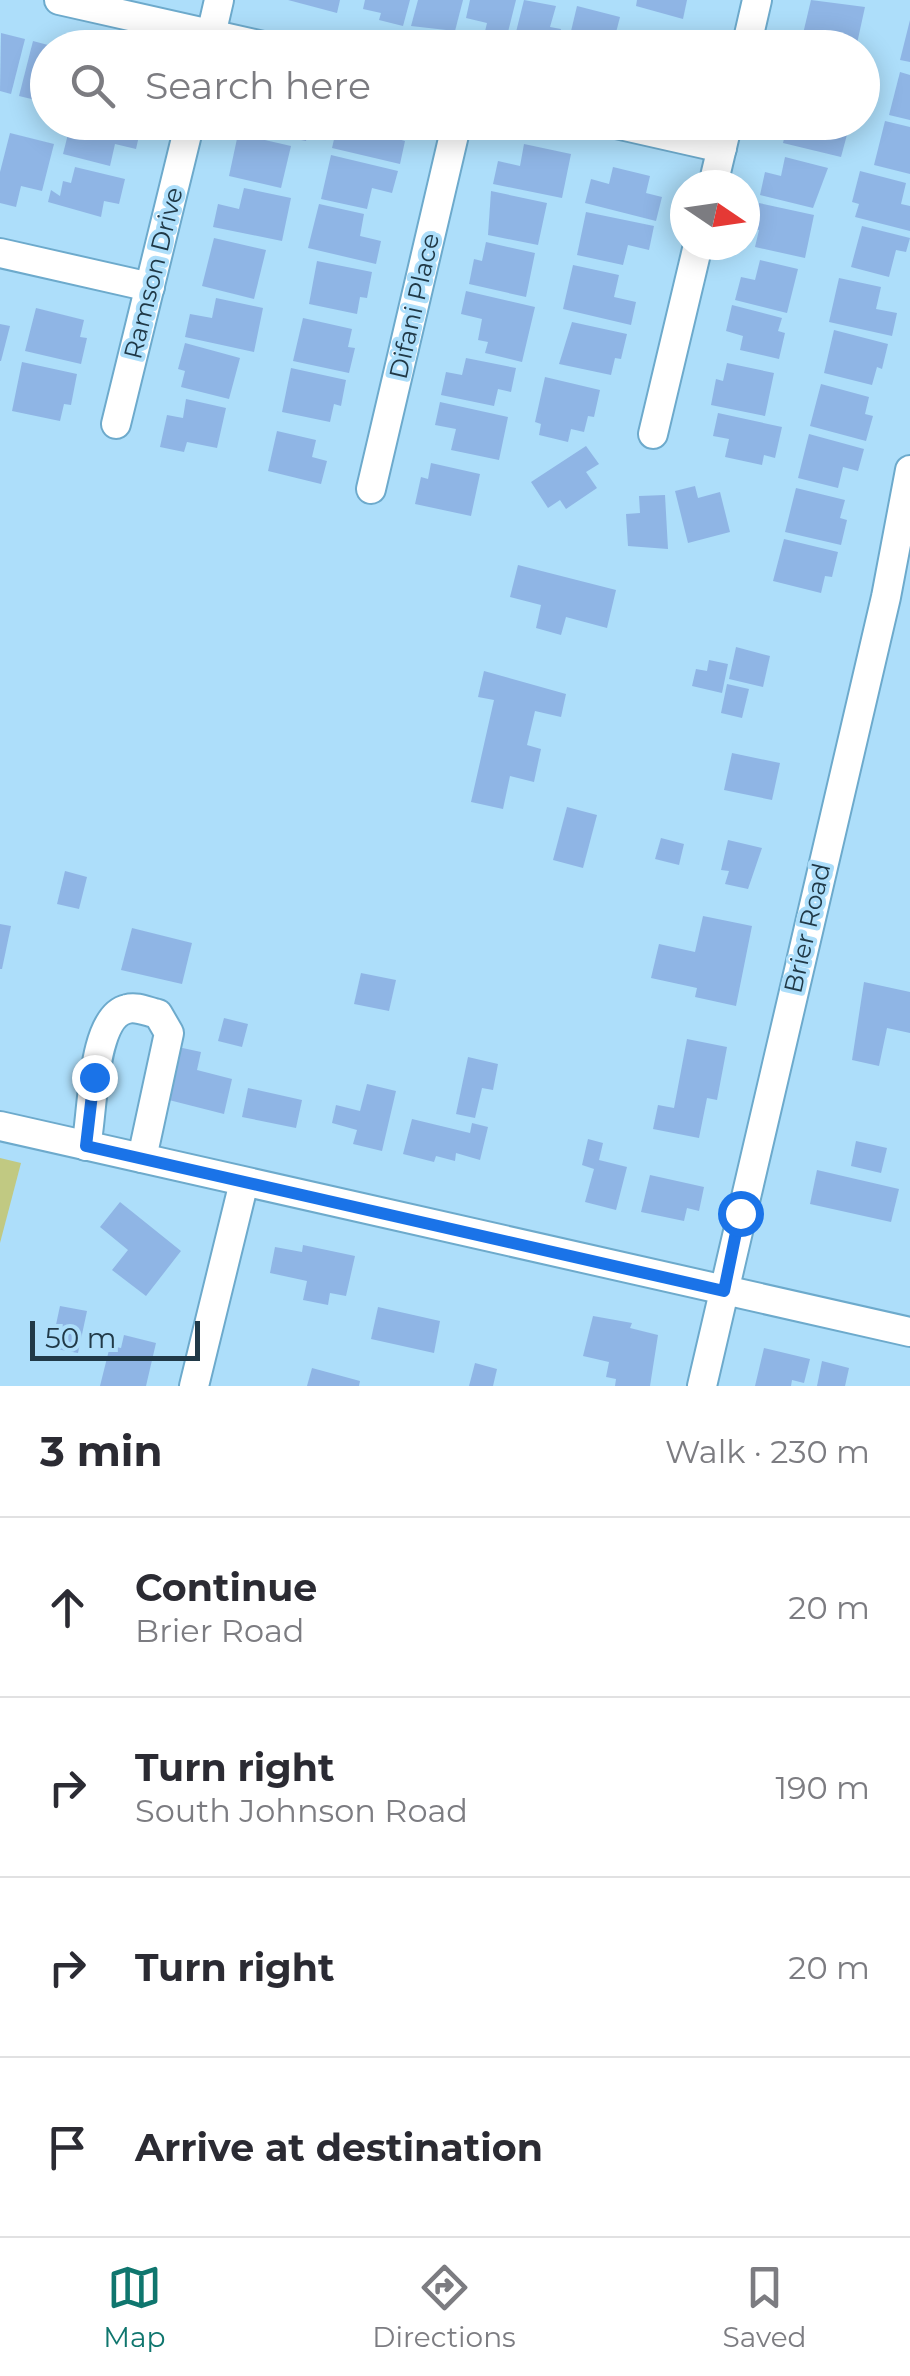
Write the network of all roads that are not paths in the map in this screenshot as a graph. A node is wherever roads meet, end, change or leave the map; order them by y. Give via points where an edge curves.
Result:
1 (59, 0) edge
2 (219, 0) edge
3 (758, 0) edge
4 (169, 30) edge
5 (212, 30) edge
6 (750, 30) edge
7 (186, 140) edge
8 (453, 140) edge
9 (724, 140) edge
10 (717, 170) edge
11 (0, 254) edge
12 (694, 260) edge
13 (150, 288) junction
14 (116, 424) dead end
15 (652, 434) dead end
16 (909, 481) edge
17 (371, 489) dead end
18 (0, 1126) edge
19 (86, 1146) junction
20 (142, 1158) junction
21 (244, 1182) junction
22 (724, 1291) junction
23 (910, 1332) edge
24 (194, 1386) edge
25 (702, 1386) edge

1 - 4 street
2 - 5 street
3 - 6 street
7 - 13 street, Ramson Drive
8 - 17 street, Difani Place
9 - 10 street
11 - 13 street
12 - 15 street
13 - 14 street, Ramson Drive
16 - 22 street, Brier Road
18 - 19 street
19 - 20 street
19 - 20 street via 107,1023 134,1008 158,1014 169,1034
20 - 21 street
21 - 22 street
21 - 24 street
22 - 23 street
22 - 25 street, Brier Road

